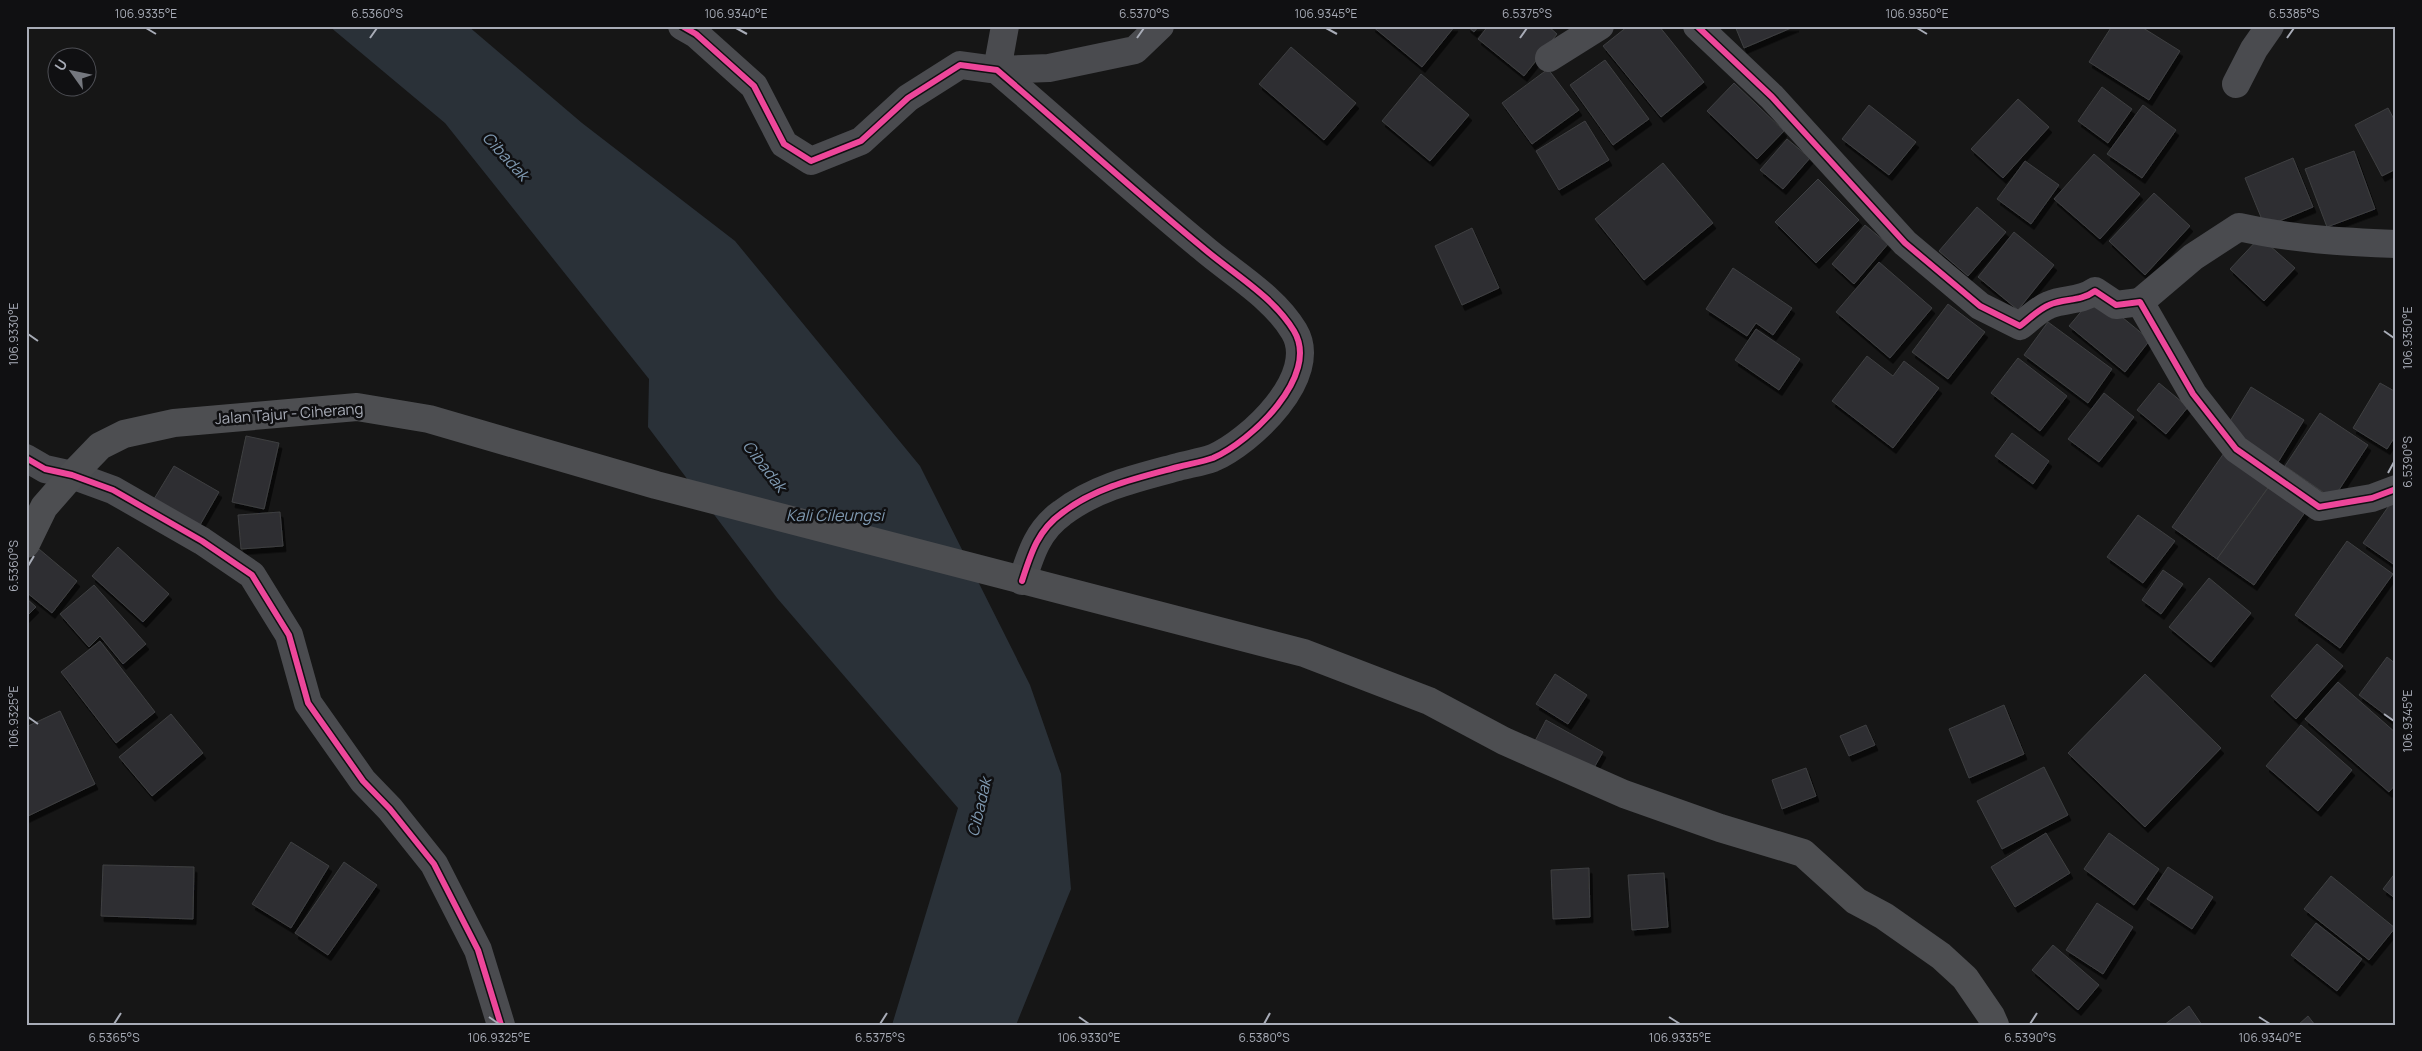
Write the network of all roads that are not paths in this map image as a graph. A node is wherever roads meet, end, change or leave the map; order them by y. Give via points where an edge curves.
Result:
1 (682, 26) edge
2 (1005, 26) edge
3 (1160, 26) edge
4 (1600, 26) edge
5 (1697, 26) edge
6 (2270, 26) edge
7 (1549, 58) dead end
8 (998, 70) junction
9 (2236, 84) dead end
10 (2396, 244) edge
11 (2140, 302) junction
12 (26, 458) edge
13 (72, 474) junction
14 (2396, 489) edge
15 (26, 544) edge
16 (1022, 580) junction
17 (501, 1025) edge
18 (1994, 1025) edge

1 - 8 street via 696,34 754,86 784,144 811,161 861,141 908,98 960,64
2 - 8 street
3 - 8 street via 1135,50 1049,68
4 - 7 street
5 - 11 street via 1772,97 1905,243 1980,306 2020,326 2048,305 2078,300 2095,291 2116,305
6 - 9 street
8 - 16 street via 1271,304 1294,332 1300,346 1300,363 1284,398 1237,443 1212,458 1106,488 1062,513 1044,529
10 - 11 street via 2332,242 2271,235 2239,227 2193,257
11 - 14 street via 2194,394 2236,449 2319,507 2372,498
12 - 13 street via 45,469
13 - 15 main road, Jalan Tajur - Ciherang via 44,507
13 - 16 main road, Jalan Tajur - Ciherang via 100,446 124,434 174,423 357,407 429,419 656,486
13 - 17 street via 121,495 202,541 252,575 289,635 308,703 363,781 434,864 478,950
16 - 18 main road, Jalan Tajur - Ciherang via 1304,653 1429,701 1504,741 1624,794 1804,853 1856,902 1884,916 1941,956 1965,978

